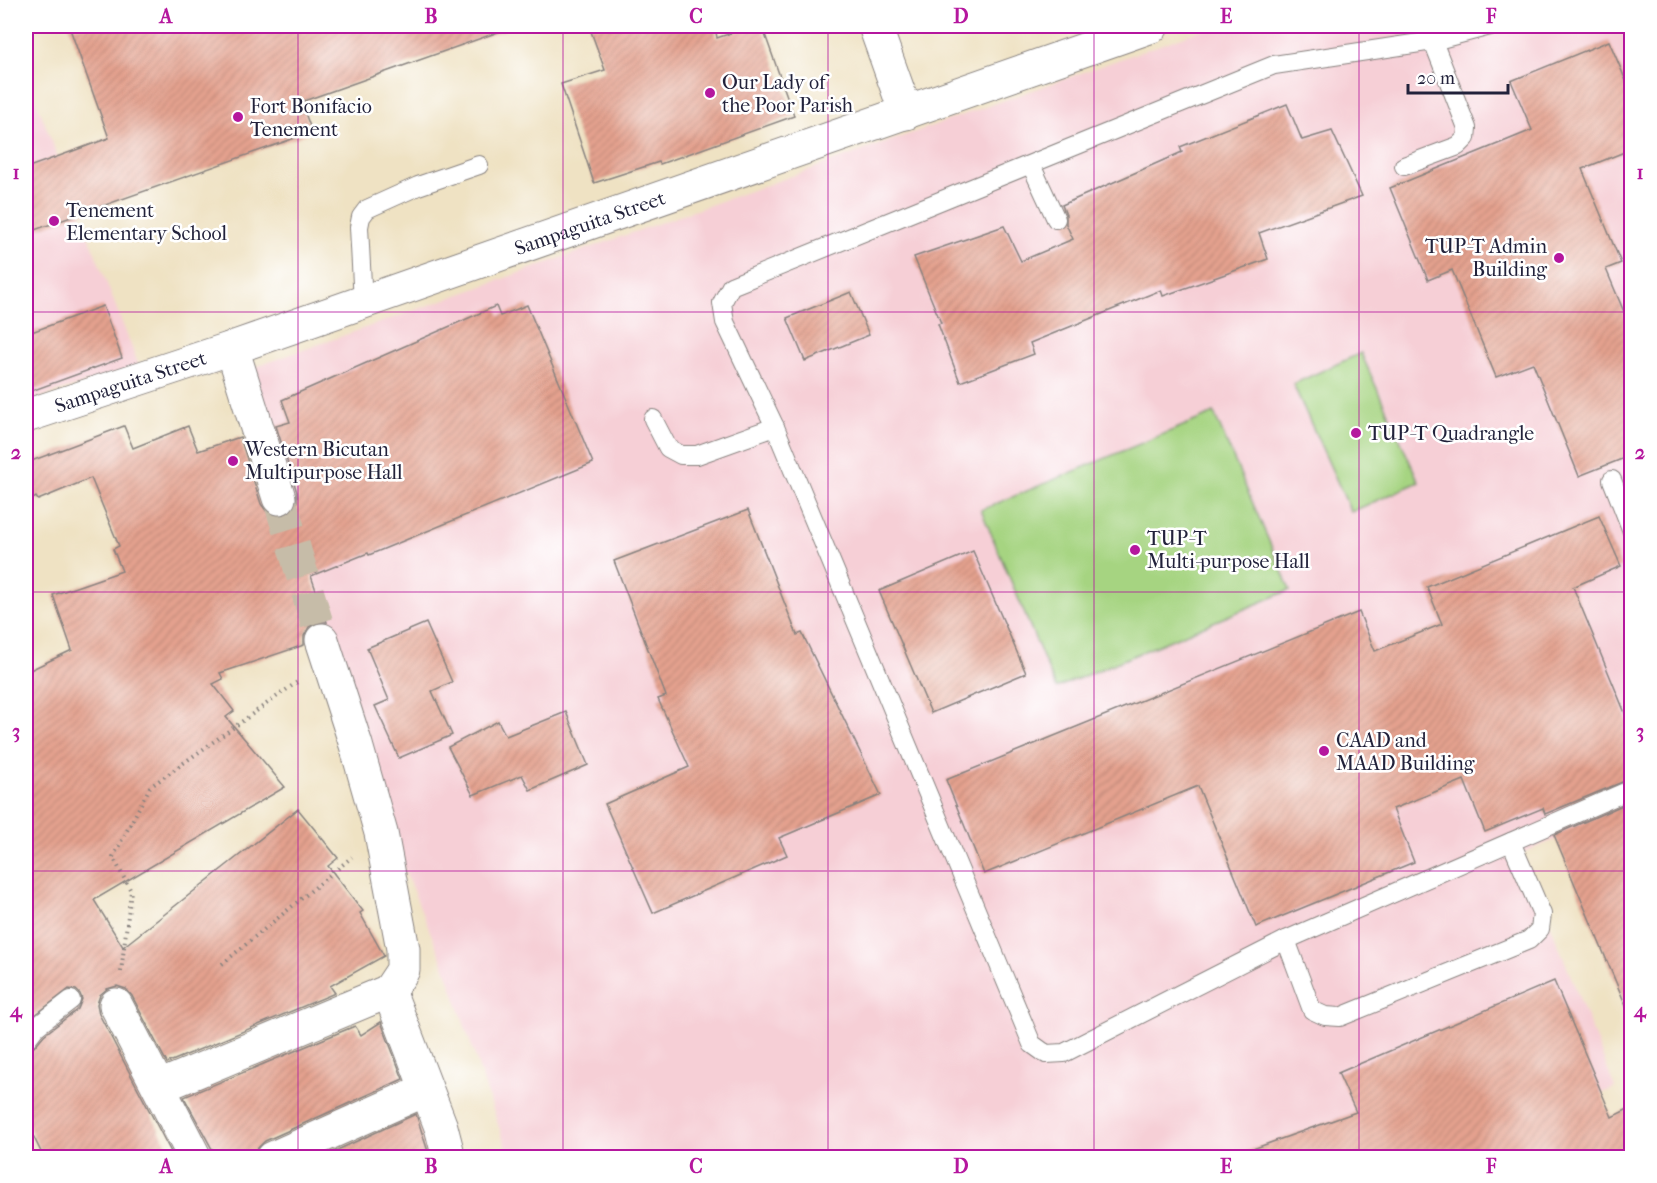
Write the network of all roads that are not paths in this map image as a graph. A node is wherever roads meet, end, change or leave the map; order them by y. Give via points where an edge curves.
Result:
1 (875, 26) edge
2 (1152, 26) edge
3 (1490, 26) edge
4 (1430, 33) edge
5 (906, 113) junction
6 (479, 165) dead end
7 (1031, 165) junction
8 (1404, 166) dead end
9 (1056, 219) dead end
10 (363, 303) junction
11 (232, 348) junction
12 (26, 416) edge
13 (653, 419) dead end
14 (775, 428) junction
15 (1612, 480) dead end
16 (279, 498) tunnel mouth
17 (1632, 531) edge
18 (325, 650) tunnel mouth
19 (1632, 789) edge
20 (1510, 842) junction
21 (1286, 940) junction
22 (388, 992) junction
23 (71, 1000) dead end
24 (116, 1005) road end
25 (26, 1040) edge
26 (159, 1087) junction
27 (425, 1090) junction
28 (195, 1158) edge
29 (273, 1158) edge
30 (449, 1158) edge

1 - 5 street
2 - 5 street, Sampaguita Street
3 - 4 lane
4 - 7 lane via 1274,65
4 - 8 lane via 1467,128 1466,138 1458,146
5 - 10 street, Sampaguita Street
6 - 10 lane via 367,209 359,227
7 - 9 lane
7 - 14 lane via 731,285 722,303 725,322
10 - 11 street, Sampaguita Street
11 - 12 street, Sampaguita Street
11 - 16 street
13 - 14 lane via 668,448 681,455 697,455
14 - 21 lane via 1032,1044 1046,1054 1064,1053
15 - 17 lane
18 - 22 street via 381,833 403,949 403,970
19 - 20 lane
20 - 21 lane
20 - 21 lane via 1542,914 1540,929 1529,940 1340,1017 1311,1010
22 - 26 street
22 - 27 street
23 - 25 lane via 36,1027
24 - 26 street
26 - 28 street
27 - 29 street
27 - 30 street

